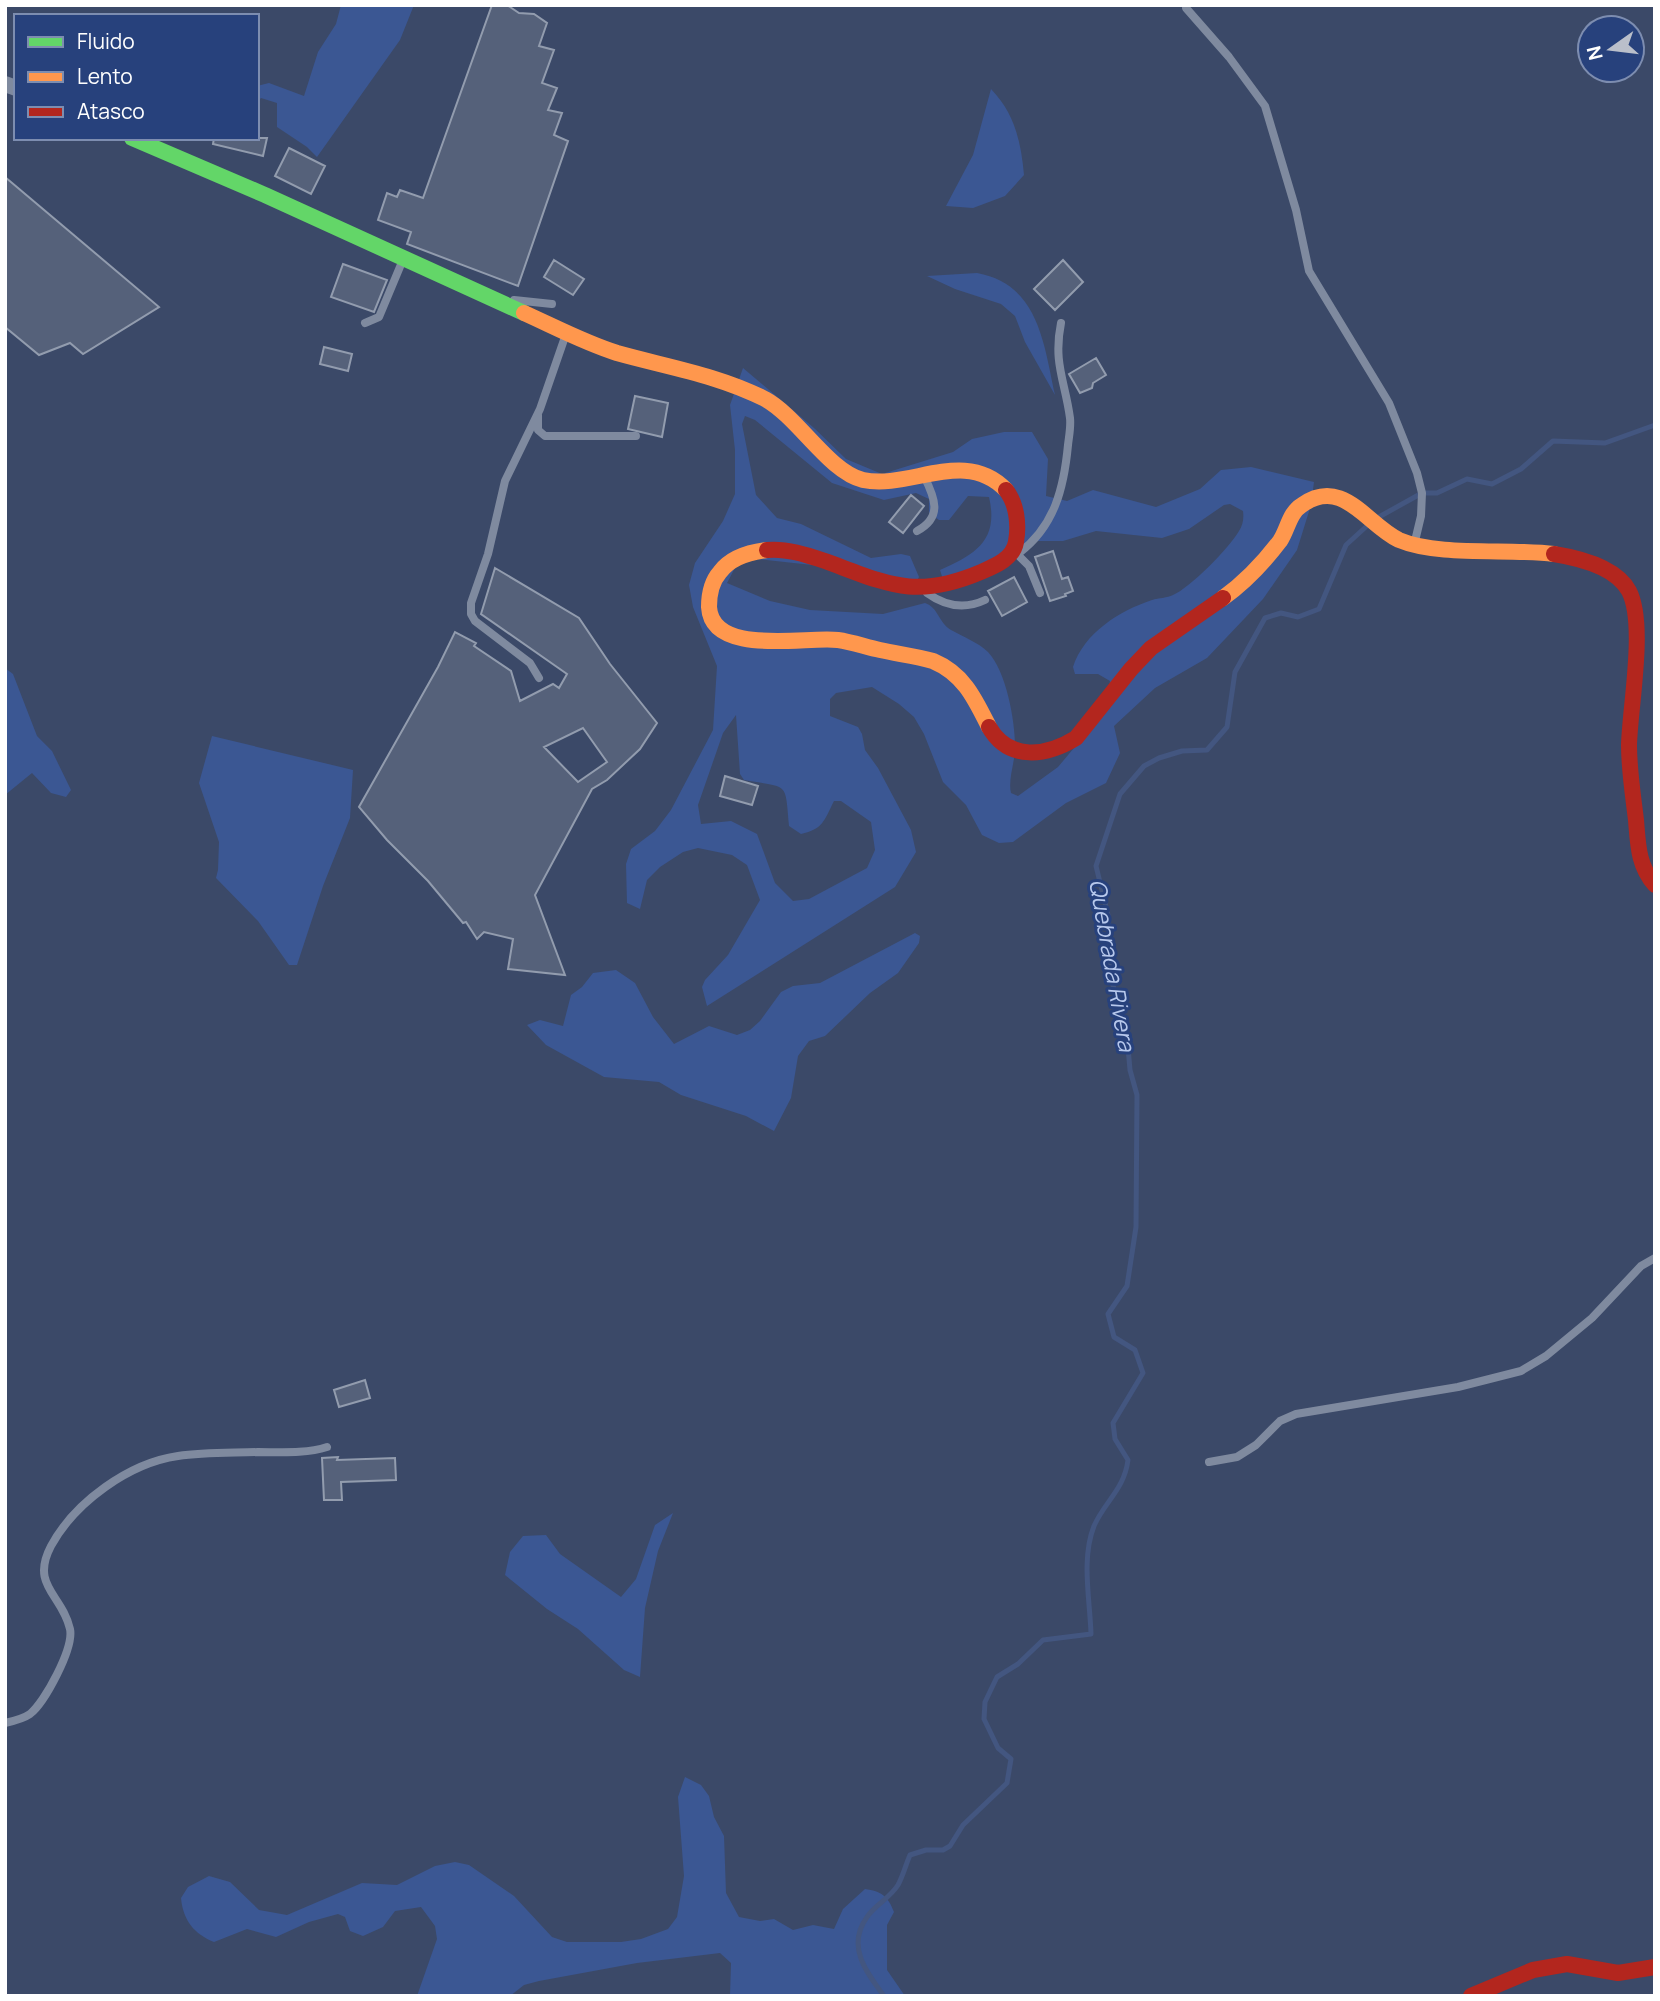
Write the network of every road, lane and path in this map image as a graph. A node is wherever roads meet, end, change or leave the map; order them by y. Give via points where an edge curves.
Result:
1 (1185, 6) edge
2 (137, 140) edge
3 (402, 259) junction
4 (497, 300) junction
5 (552, 304) dead end
6 (365, 323) dead end
7 (1061, 323) dead end
8 (566, 332) junction
9 (540, 409) junction
10 (636, 436) dead end
11 (924, 476) junction
12 (917, 531) dead end
13 (1414, 544) junction
14 (1017, 554) junction
15 (1001, 563) junction
16 (922, 590) junction
17 (1040, 593) dead end
18 (985, 600) dead end
19 (539, 678) dead end
20 (1655, 885) edge
21 (1655, 1258) edge
22 (327, 1447) dead end
23 (1209, 1462) dead end
24 (5, 1723) edge
25 (1655, 1967) edge
26 (1471, 1996) edge

1 - 13 lane via 1265,106 1309,271 1389,403 1417,474 1422,494
2 - 3 street
3 - 4 street
3 - 6 lane via 379,317
4 - 5 lane
4 - 8 street
7 - 14 lane via 1057,356 1070,417 1063,488 1035,541
8 - 9 lane
8 - 11 street via 625,356 746,390 782,411 841,469 861,480
9 - 10 lane via 538,430 545,436
9 - 19 lane via 505,481 471,603 475,621 530,663
11 - 12 lane via 935,500 933,516 930,525
11 - 15 street via 971,471 991,477 1005,488 1014,503 1016,524 1014,549
13 - 16 street via 1396,538 1353,503 1337,496 1322,495 1303,503 1291,513 1284,535 1237,587 1152,648 1076,738 1062,748 1032,754 999,741 977,701 950,669 836,640 736,639 716,625 708,605 713,582 723,567 759,550 797,553 886,584
13 - 20 street via 1444,550 1575,556 1615,575 1630,594 1635,623 1629,748 1639,860
14 - 15 lane
14 - 17 lane via 1029,566
15 - 16 street
16 - 18 lane via 945,605 974,605
21 - 23 lane via 1641,1266 1592,1318 1521,1371 1458,1387 1296,1414 1280,1421 1237,1457
22 - 24 lane via 177,1456 133,1471 98,1492 59,1534 44,1566 44,1579 69,1627 68,1648 42,1701 29,1714
25 - 26 street via 1618,1973 1567,1964 1533,1970

